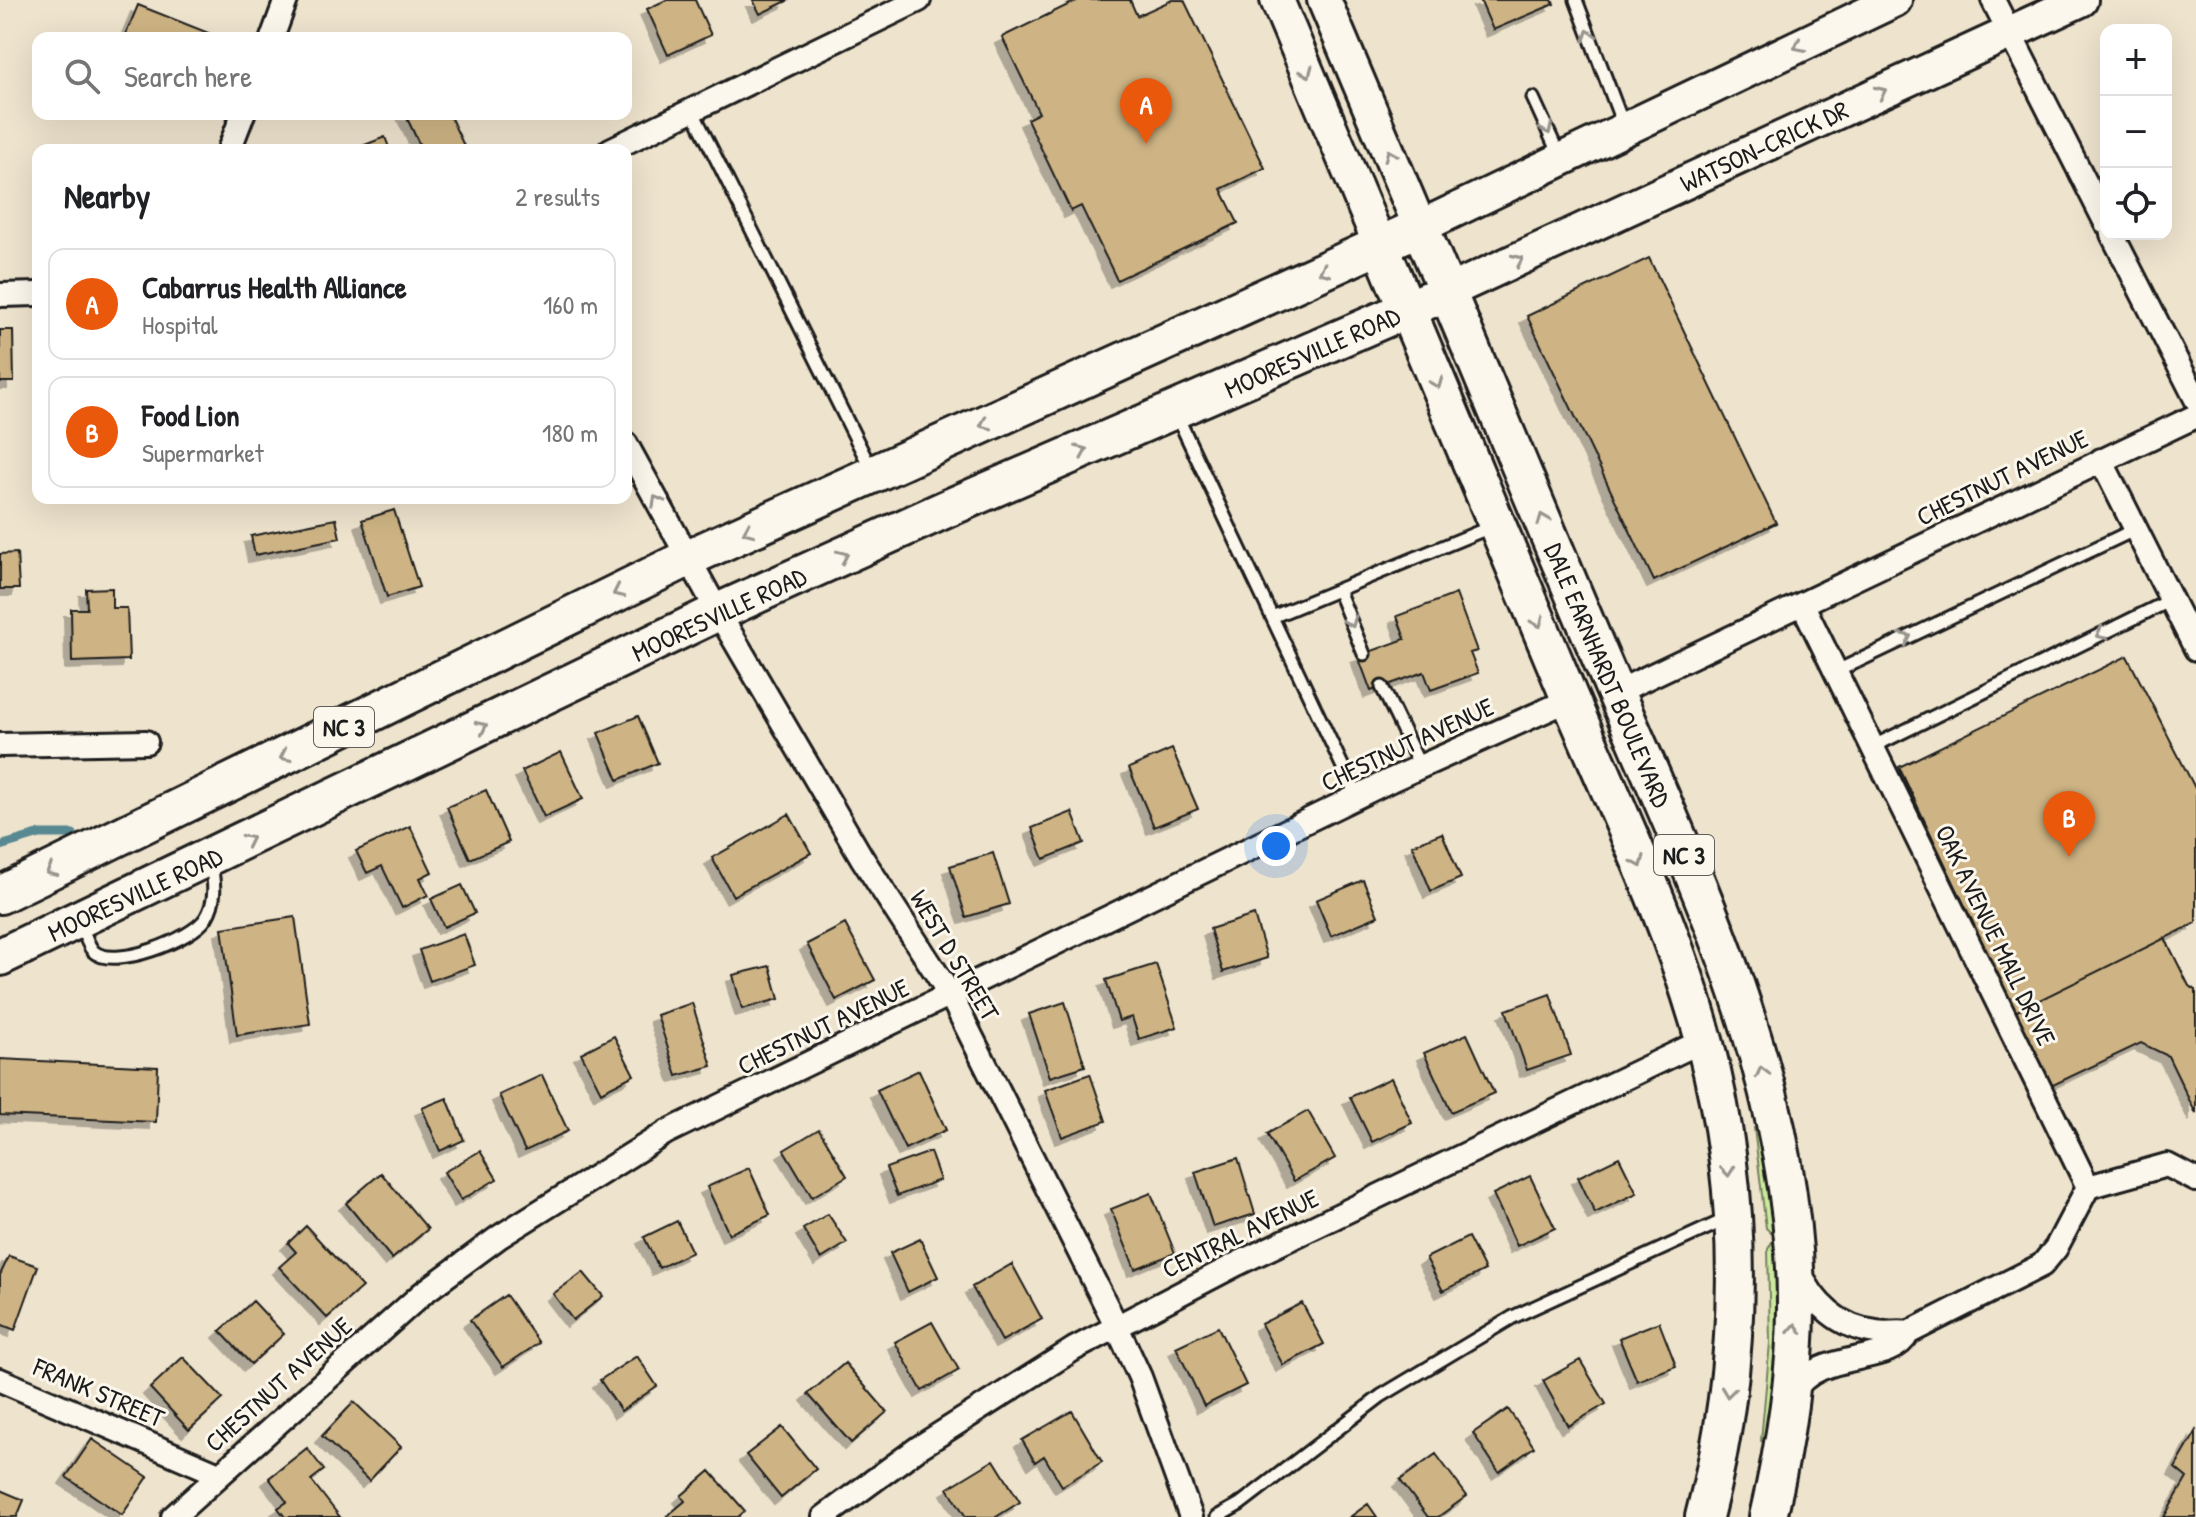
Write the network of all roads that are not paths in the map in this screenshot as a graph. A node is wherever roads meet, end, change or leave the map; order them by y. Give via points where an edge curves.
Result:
1 (286, 0) edge
2 (919, 0) edge
3 (1277, 0) edge
4 (1324, 0) edge
5 (1576, 0) edge
6 (1895, 0) edge
7 (1993, 0) edge
8 (2081, 0) edge
9 (274, 32) edge
10 (2009, 33) junction
11 (1533, 98) dead end
12 (692, 110) junction
13 (241, 120) edge
14 (1625, 129) junction
15 (231, 144) edge
16 (622, 144) edge
17 (1561, 160) junction
18 (2100, 211) edge
19 (1420, 227) junction
20 (2115, 240) edge
21 (1380, 245) junction
22 (1447, 292) junction
23 (32, 294) edge
24 (0, 295) edge
25 (1408, 311) junction
26 (2196, 399) edge
27 (1175, 412) junction
28 (2196, 416) edge
29 (632, 455) edge
30 (2101, 460) junction
31 (873, 474) junction
32 (1497, 524) junction
33 (2136, 529) junction
34 (688, 558) junction
35 (1338, 590) junction
36 (2171, 600) junction
37 (1803, 605) junction
38 (718, 612) junction
39 (1272, 617) junction
40 (2196, 649) edge
41 (1364, 654) dead end
42 (1835, 672) junction
43 (1382, 687) dead end
44 (1615, 693) junction
45 (1571, 699) junction
46 (146, 742) dead end
47 (0, 745) edge
48 (1872, 747) junction
49 (1420, 766) junction
50 (1357, 797) junction
51 (210, 859) junction
52 (0, 895) edge
53 (80, 921) junction
54 (0, 957) edge
55 (951, 996) junction
56 (1704, 1040) junction
57 (2196, 1180) edge
58 (2088, 1187) junction
59 (1732, 1217) junction
60 (1795, 1256) junction
61 (1117, 1327) junction
62 (1908, 1333) junction
63 (0, 1380) edge
64 (1788, 1405) junction
65 (219, 1474) junction
66 (173, 1517) edge
67 (824, 1517) edge
68 (1191, 1517) edge
69 (1217, 1517) edge
70 (1704, 1517) edge
71 (1768, 1517) edge

1 - 9 street
2 - 12 street
3 -> 21 main road, DALE EARNHARDT BOULEVARD
19 -> 4 main road, DALE EARNHARDT BOULEVARD
14 -> 5 lane
6 -> 14 main road
7 - 10 street
8 - 10 main road, WATSON-CRICK DR
10 - 18 street
22 -> 10 main road, WATSON-CRICK DR
11 -> 17 lane
12 - 16 street
12 - 31 lane
13 - 15 street
14 - 17 main road
17 - 19 main road
19 - 21 main road
19 - 22 main road, DALE EARNHARDT BOULEVARD / NC 3
20 - 26 street
21 - 25 main road, DALE EARNHARDT BOULEVARD
21 -> 31 main road
22 - 25 main road, MOORESVILLE ROAD
44 -> 22 main road, DALE EARNHARDT BOULEVARD / NC 3
23 - 24 street
25 - 27 main road, MOORESVILLE ROAD
25 -> 32 main road, DALE EARNHARDT BOULEVARD / NC 3
38 -> 27 main road, MOORESVILLE ROAD
27 - 39 lane
28 - 30 street, CHESTNUT AVENUE
34 -> 29 street, WEST D STREET
30 - 33 street
30 - 37 street, CHESTNUT AVENUE
31 -> 34 main road
32 - 35 lane
32 -> 45 main road, DALE EARNHARDT BOULEVARD / NC 3
33 - 36 street
42 -> 33 lane
34 - 38 street, WEST D STREET
34 -> 52 main road, NC 3
35 - 39 lane
35 -> 41 lane
36 - 40 street
36 -> 48 lane
37 - 42 street, OAK AVENUE MALL DRIVE
37 - 44 street, CHESTNUT AVENUE
51 -> 38 main road, MOORESVILLE ROAD
38 - 55 street, WEST D STREET via 862,858
39 - 50 lane
42 - 48 street, OAK AVENUE MALL DRIVE
43 - 49 lane
60 -> 44 main road, DALE EARNHARDT BOULEVARD / NC 3 via 1780,1151 1747,1018
45 - 49 street, CHESTNUT AVENUE
45 -> 56 main road, DALE EARNHARDT BOULEVARD / NC 3 via 1662,917
46 - 47 street
48 - 58 street, OAK AVENUE MALL DRIVE
49 - 50 street, CHESTNUT AVENUE
50 - 55 street, CHESTNUT AVENUE
51 - 53 main road, MOORESVILLE ROAD
51 - 53 lane via 215,894 206,918 188,935 122,959 106,958 93,950
53 - 54 main road, MOORESVILLE ROAD
55 - 61 street, WEST D STREET
55 - 65 street, CHESTNUT AVENUE via 667,1132 499,1237 423,1293
56 -> 59 main road, DALE EARNHARDT BOULEVARD / NC 3 via 1723,1131
56 - 61 street, CENTRAL AVENUE
57 - 58 street via 2167,1165
58 - 62 street via 2042,1265
59 - 69 lane via 1513,1317 1381,1396
59 -> 70 main road, DALE EARNHARDT BOULEVARD / NC 3 via 1729,1377
60 - 62 street via 1807,1288 1830,1313 1862,1329
64 -> 60 main road, DALE EARNHARDT BOULEVARD / NC 3
61 - 67 street, CENTRAL AVENUE via 918,1448
61 - 68 street, WEST D STREET
62 - 64 street via 1893,1347 1814,1370 1799,1383
63 - 65 street, FRANK STREET
64 - 71 main road, DALE EARNHARDT BOULEVARD / NC 3
65 - 66 street, CHESTNUT AVENUE

